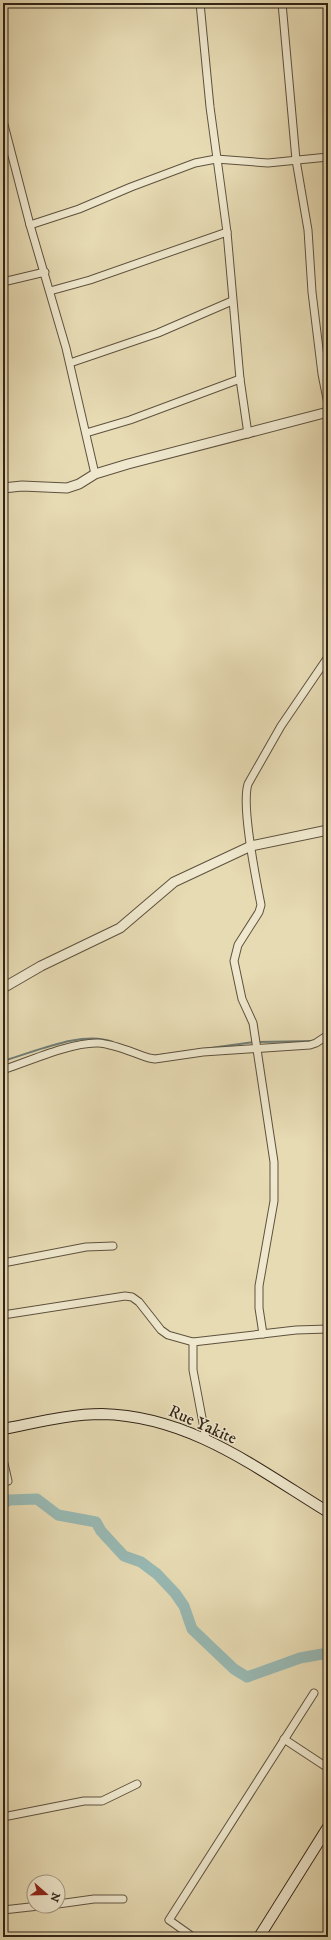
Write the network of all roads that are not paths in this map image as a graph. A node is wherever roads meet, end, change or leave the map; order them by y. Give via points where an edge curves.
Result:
1 (200, 3) edge
2 (282, 3) edge
3 (3, 121) edge
4 (328, 156) edge
5 (216, 159) junction
6 (296, 160) junction
7 (30, 226) junction
8 (227, 232) junction
9 (45, 272) junction
10 (3, 282) edge
11 (50, 291) junction
12 (232, 301) junction
13 (70, 363) junction
14 (240, 379) junction
15 (328, 404) edge
16 (328, 412) edge
17 (86, 433) junction
18 (248, 434) junction
19 (95, 474) junction
20 (3, 488) edge
21 (328, 657) edge
22 (328, 830) edge
23 (251, 846) junction
24 (3, 988) edge
25 (328, 1035) edge
26 (256, 1047) junction
27 (3, 1070) edge
28 (113, 1246) dead end
29 (3, 1263) edge
30 (3, 1315) edge
31 (328, 1329) edge
32 (263, 1334) junction
33 (193, 1342) junction
34 (3, 1429) edge
35 (206, 1439) junction
36 (3, 1459) edge
37 (8, 1481) dead end
38 (328, 1512) edge
39 (314, 1693) dead end
40 (284, 1739) junction
41 (328, 1768) edge
42 (137, 1784) dead end
43 (3, 1817) edge
44 (328, 1827) edge
45 (123, 1899) dead end
46 (66, 1903) edge
47 (26, 1907) edge
48 (3, 1910) edge
49 (193, 1937) edge
50 (259, 1937) edge

1 - 5 street
2 - 6 street
3 - 7 street
4 - 6 street
5 - 6 street via 268,163
5 - 7 street via 192,164
5 - 8 street
6 - 15 street via 308,230 312,292
7 - 9 street
8 - 11 street via 90,280
8 - 12 street
9 - 10 street
9 - 11 street
11 - 13 street
12 - 13 street via 161,332
12 - 14 street
13 - 17 street
14 - 17 street via 130,420
14 - 18 street
16 - 18 street
17 - 19 street
18 - 19 street
19 - 20 street via 67,488
21 - 23 street via 281,726 248,784 246,794
22 - 23 street
23 - 24 street via 174,882 120,928 41,966
23 - 26 street via 260,909 238,945 234,961 242,999 253,1023
25 - 26 street via 310,1045
26 - 27 street via 155,1059 107,1044 90,1043
26 - 32 street via 274,1162 274,1201 259,1286
28 - 29 street via 86,1247
30 - 33 street via 125,1296 139,1302 160,1330
31 - 32 street
32 - 33 street
33 - 35 street via 193,1370
34 - 35 main road, Rue Yakite via 102,1414 153,1420
35 - 38 main road, Rue Yakite
36 - 37 street
39 - 40 street
40 - 41 street
40 - 49 street via 169,1920
42 - 43 street via 102,1800
44 - 50 main road
45 - 46 street
47 - 48 street

